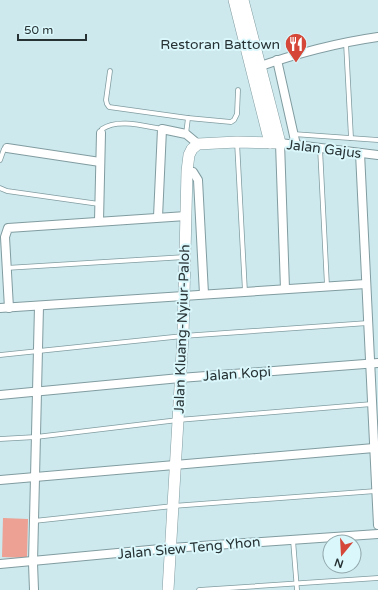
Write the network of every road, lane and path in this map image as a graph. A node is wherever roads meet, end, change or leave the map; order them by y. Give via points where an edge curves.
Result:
1 (234, 0) edge
2 (244, 0) edge
3 (378, 38) edge
4 (346, 42) junction
5 (277, 60) junction
6 (256, 68) junction
7 (110, 71) dead end
8 (238, 90) dead end
9 (188, 118) junction
10 (162, 129) junction
11 (101, 133) joint
12 (186, 134) junction
13 (293, 134) junction
14 (350, 138) junction
15 (378, 140) edge
16 (237, 142) junction
17 (275, 143) junction
18 (198, 144) junction
19 (296, 145) junction
20 (7, 148) joint
21 (320, 148) junction
22 (360, 153) junction
23 (378, 155) edge
24 (0, 160) edge
25 (100, 162) junction
26 (187, 171) junction
27 (0, 188) edge
28 (99, 204) junction
29 (186, 216) junction
30 (158, 217) junction
31 (99, 221) junction
32 (185, 257) junction
33 (6, 268) junction
34 (366, 284) junction
35 (327, 287) junction
36 (285, 289) junction
37 (245, 292) junction
38 (204, 294) junction
39 (184, 296) junction
40 (39, 306) junction
41 (0, 308) edge
42 (9, 308) junction
43 (368, 323) junction
44 (183, 336) junction
45 (38, 351) junction
46 (0, 355) edge
47 (374, 363) edge
48 (180, 378) junction
49 (37, 392) junction
50 (0, 395) edge
51 (372, 404) junction
52 (178, 420) junction
53 (36, 437) junction
54 (0, 439) edge
55 (374, 448) junction
56 (176, 465) junction
57 (35, 477) junction
58 (0, 480) edge
59 (376, 491) junction
60 (173, 506) junction
61 (34, 521) junction
62 (378, 525) edge
63 (378, 534) edge
64 (293, 540) junction
65 (171, 548) junction
66 (33, 563) junction
67 (0, 564) edge
68 (378, 578) edge
69 (297, 584) junction
70 (34, 590) edge
71 (168, 590) edge
72 (199, 590) edge
73 (297, 590) edge

1 - 6 street
2 - 6 street
3 - 4 street
4 - 5 street
4 - 14 lane
5 - 6 street
5 - 13 street
6 - 17 street
7 - 9 lane via 106,100 109,107
8 - 9 lane via 237,114 231,122
9 - 12 lane
10 - 11 lane via 116,123 102,128
10 - 12 street
10 - 30 street
11 - 25 street
12 - 18 street
13 - 14 lane
13 - 19 street
14 - 15 lane
16 - 17 street
16 - 18 street
16 - 37 lane
17 - 19 street, Jalan Gajus
17 - 36 street
18 - 26 street, Jalan Kluang-Nyiur-Paloh via 189,155
19 - 21 street, Jalan Gajus
20 - 24 lane via 4,149
20 - 25 street
21 - 22 street, Jalan Gajus
21 - 35 lane
22 - 23 street, Jalan Gajus
22 - 34 street
25 - 28 street
26 - 29 street, Jalan Kluang-Nyiur-Paloh
26 - 38 street via 193,172 198,180
27 - 28 lane
28 - 31 street
29 - 30 street
29 - 32 street, Jalan Kluang-Nyiur-Paloh
30 - 31 street
31 - 33 street via 8,228 5,237
32 - 33 lane
32 - 39 street, Jalan Kluang-Nyiur-Paloh
33 - 42 street
34 - 35 street
34 - 43 street
35 - 36 street
36 - 37 street
37 - 38 street
38 - 39 street
39 - 40 street
39 - 44 street, Jalan Kluang-Nyiur-Paloh
40 - 42 street
40 - 45 street
41 - 42 street
43 - 44 lane
43 - 47 street
44 - 45 lane
44 - 48 street, Jalan Kluang-Nyiur-Paloh
45 - 46 lane
45 - 49 street
47 - 48 street, Jalan Kopi
47 - 51 street
48 - 49 street, Jalan Kopi
48 - 52 street, Jalan Kluang-Nyiur-Paloh
49 - 50 street, Jalan Kopi
49 - 53 street
51 - 52 lane
51 - 55 street
52 - 53 lane
52 - 56 street, Jalan Kluang-Nyiur-Paloh
53 - 54 lane
53 - 57 street
55 - 56 street
55 - 59 street
56 - 57 street
56 - 60 street, Jalan Kluang-Nyiur-Paloh
57 - 58 street
57 - 61 street
59 - 60 lane
59 - 62 street
60 - 61 lane
60 - 65 street, Jalan Kluang-Nyiur-Paloh
61 - 66 street
63 - 64 street, Jalan Siew Teng Yhon
64 - 65 street, Jalan Siew Teng Yhon
64 - 69 lane
65 - 66 street, Jalan Siew Teng Yhon
65 - 71 street, Jalan Kluang-Nyiur-Paloh
66 - 67 street, Jalan Siew Teng Yhon
66 - 70 street
68 - 69 lane
69 - 72 lane
69 - 73 lane

